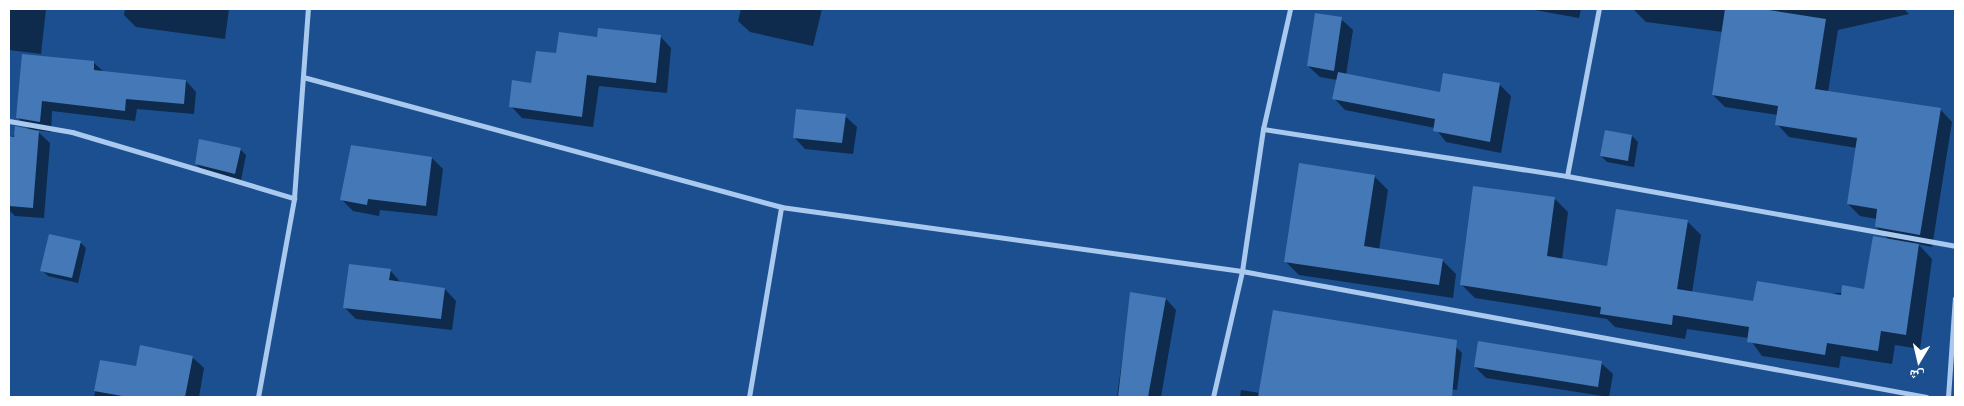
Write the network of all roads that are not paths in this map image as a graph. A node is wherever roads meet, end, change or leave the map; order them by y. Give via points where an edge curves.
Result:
1 (308, 9) edge
2 (1290, 9) edge
3 (1600, 9) edge
4 (303, 77) junction
5 (9, 121) edge
6 (1263, 129) junction
7 (1567, 176) junction
8 (294, 198) junction
9 (781, 207) junction
10 (1955, 246) edge
11 (1242, 271) junction
12 (1955, 298) edge
13 (258, 397) edge
14 (749, 397) edge
15 (1213, 397) edge
16 (1927, 397) edge
17 (1948, 397) edge

1 - 4 street
2 - 6 street
3 - 7 street
4 - 8 street
4 - 9 street
5 - 8 street via 72,132
6 - 7 street
6 - 11 street
7 - 10 street
8 - 13 street
9 - 11 street
9 - 14 street
11 - 15 street
11 - 16 street
12 - 17 street

